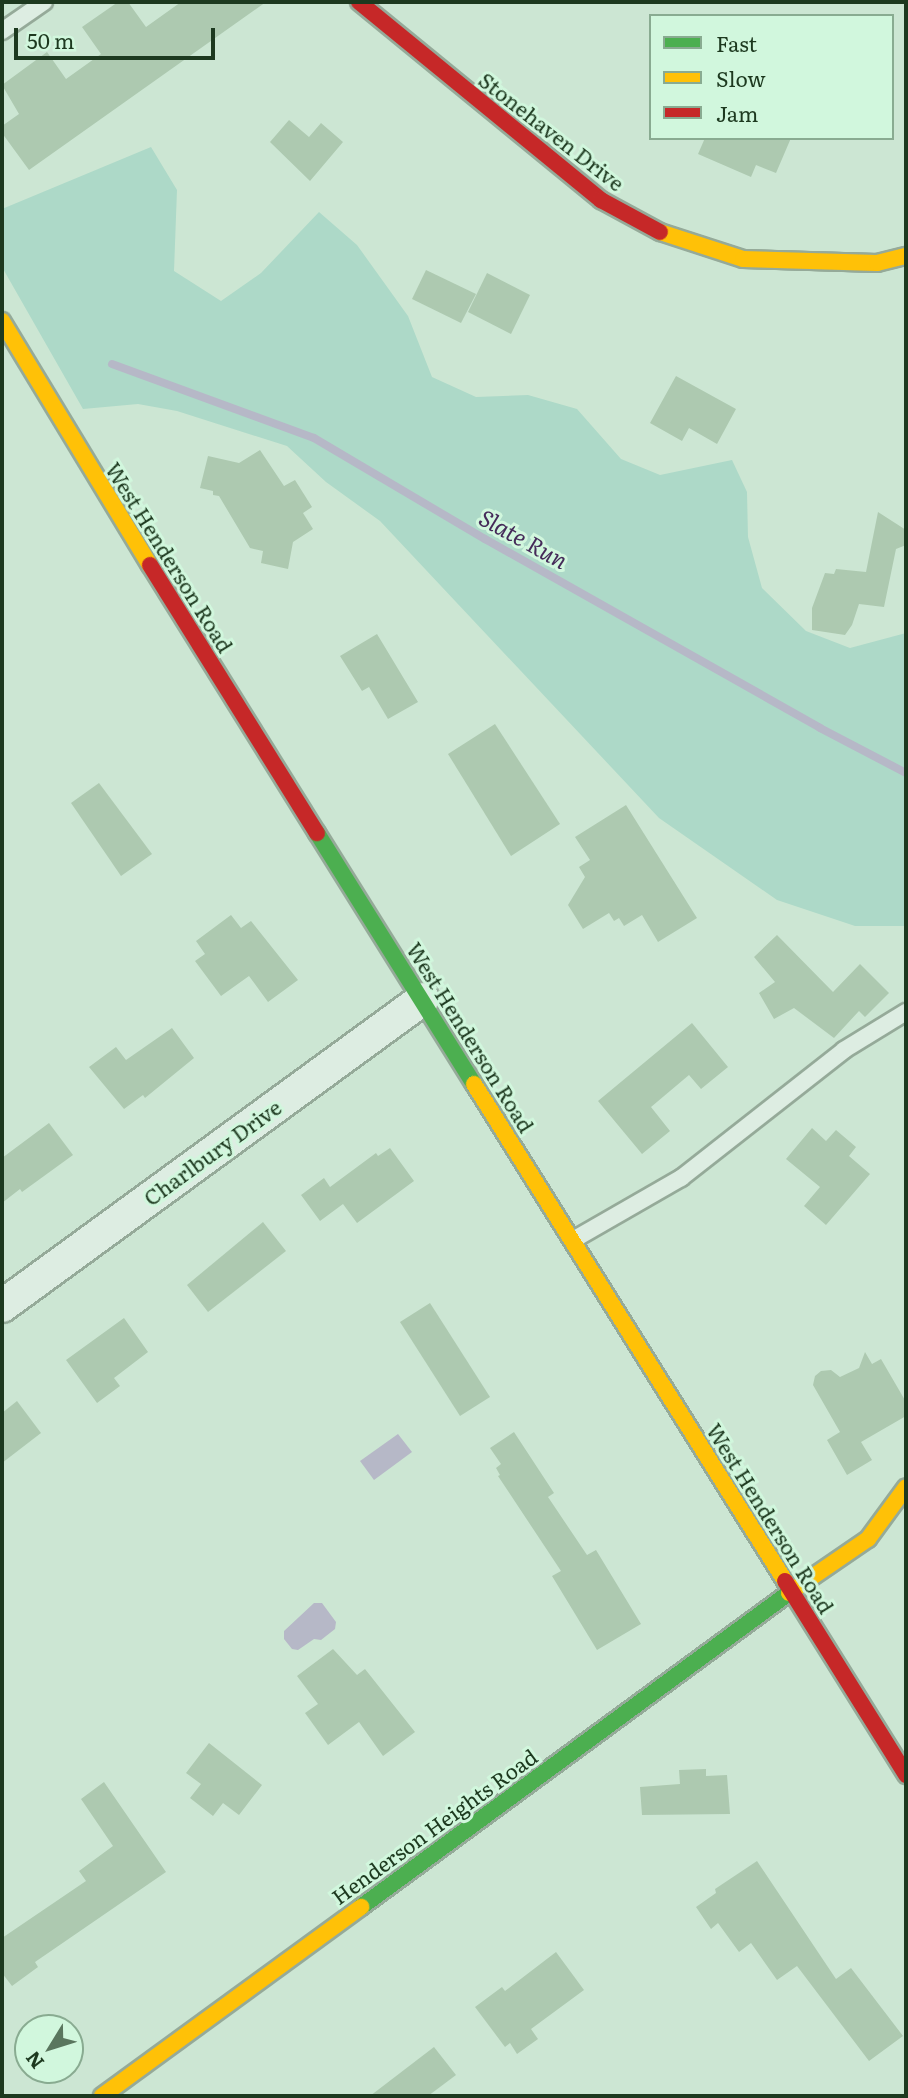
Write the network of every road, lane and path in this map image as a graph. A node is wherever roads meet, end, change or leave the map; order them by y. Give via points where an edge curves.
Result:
1 (44, 2) edge
2 (359, 2) edge
3 (2, 31) edge
4 (906, 256) edge
5 (2, 321) edge
6 (422, 999) junction
7 (906, 1012) edge
8 (573, 1240) junction
9 (2, 1306) edge
10 (906, 1487) edge
11 (792, 1591) junction
12 (906, 1775) edge
13 (102, 2096) edge

1 - 3 lane
2 - 4 main road, Stonehaven Drive via 601,200 658,232 743,259 877,263
5 - 6 main road, West Henderson Road
6 - 8 main road, West Henderson Road
6 - 9 street, Charlbury Drive
7 - 8 lane via 844,1050 681,1178
8 - 11 main road, West Henderson Road
10 - 11 main road, Henderson Heights Road via 868,1539
11 - 12 main road, West Henderson Road
11 - 13 main road, Henderson Heights Road

